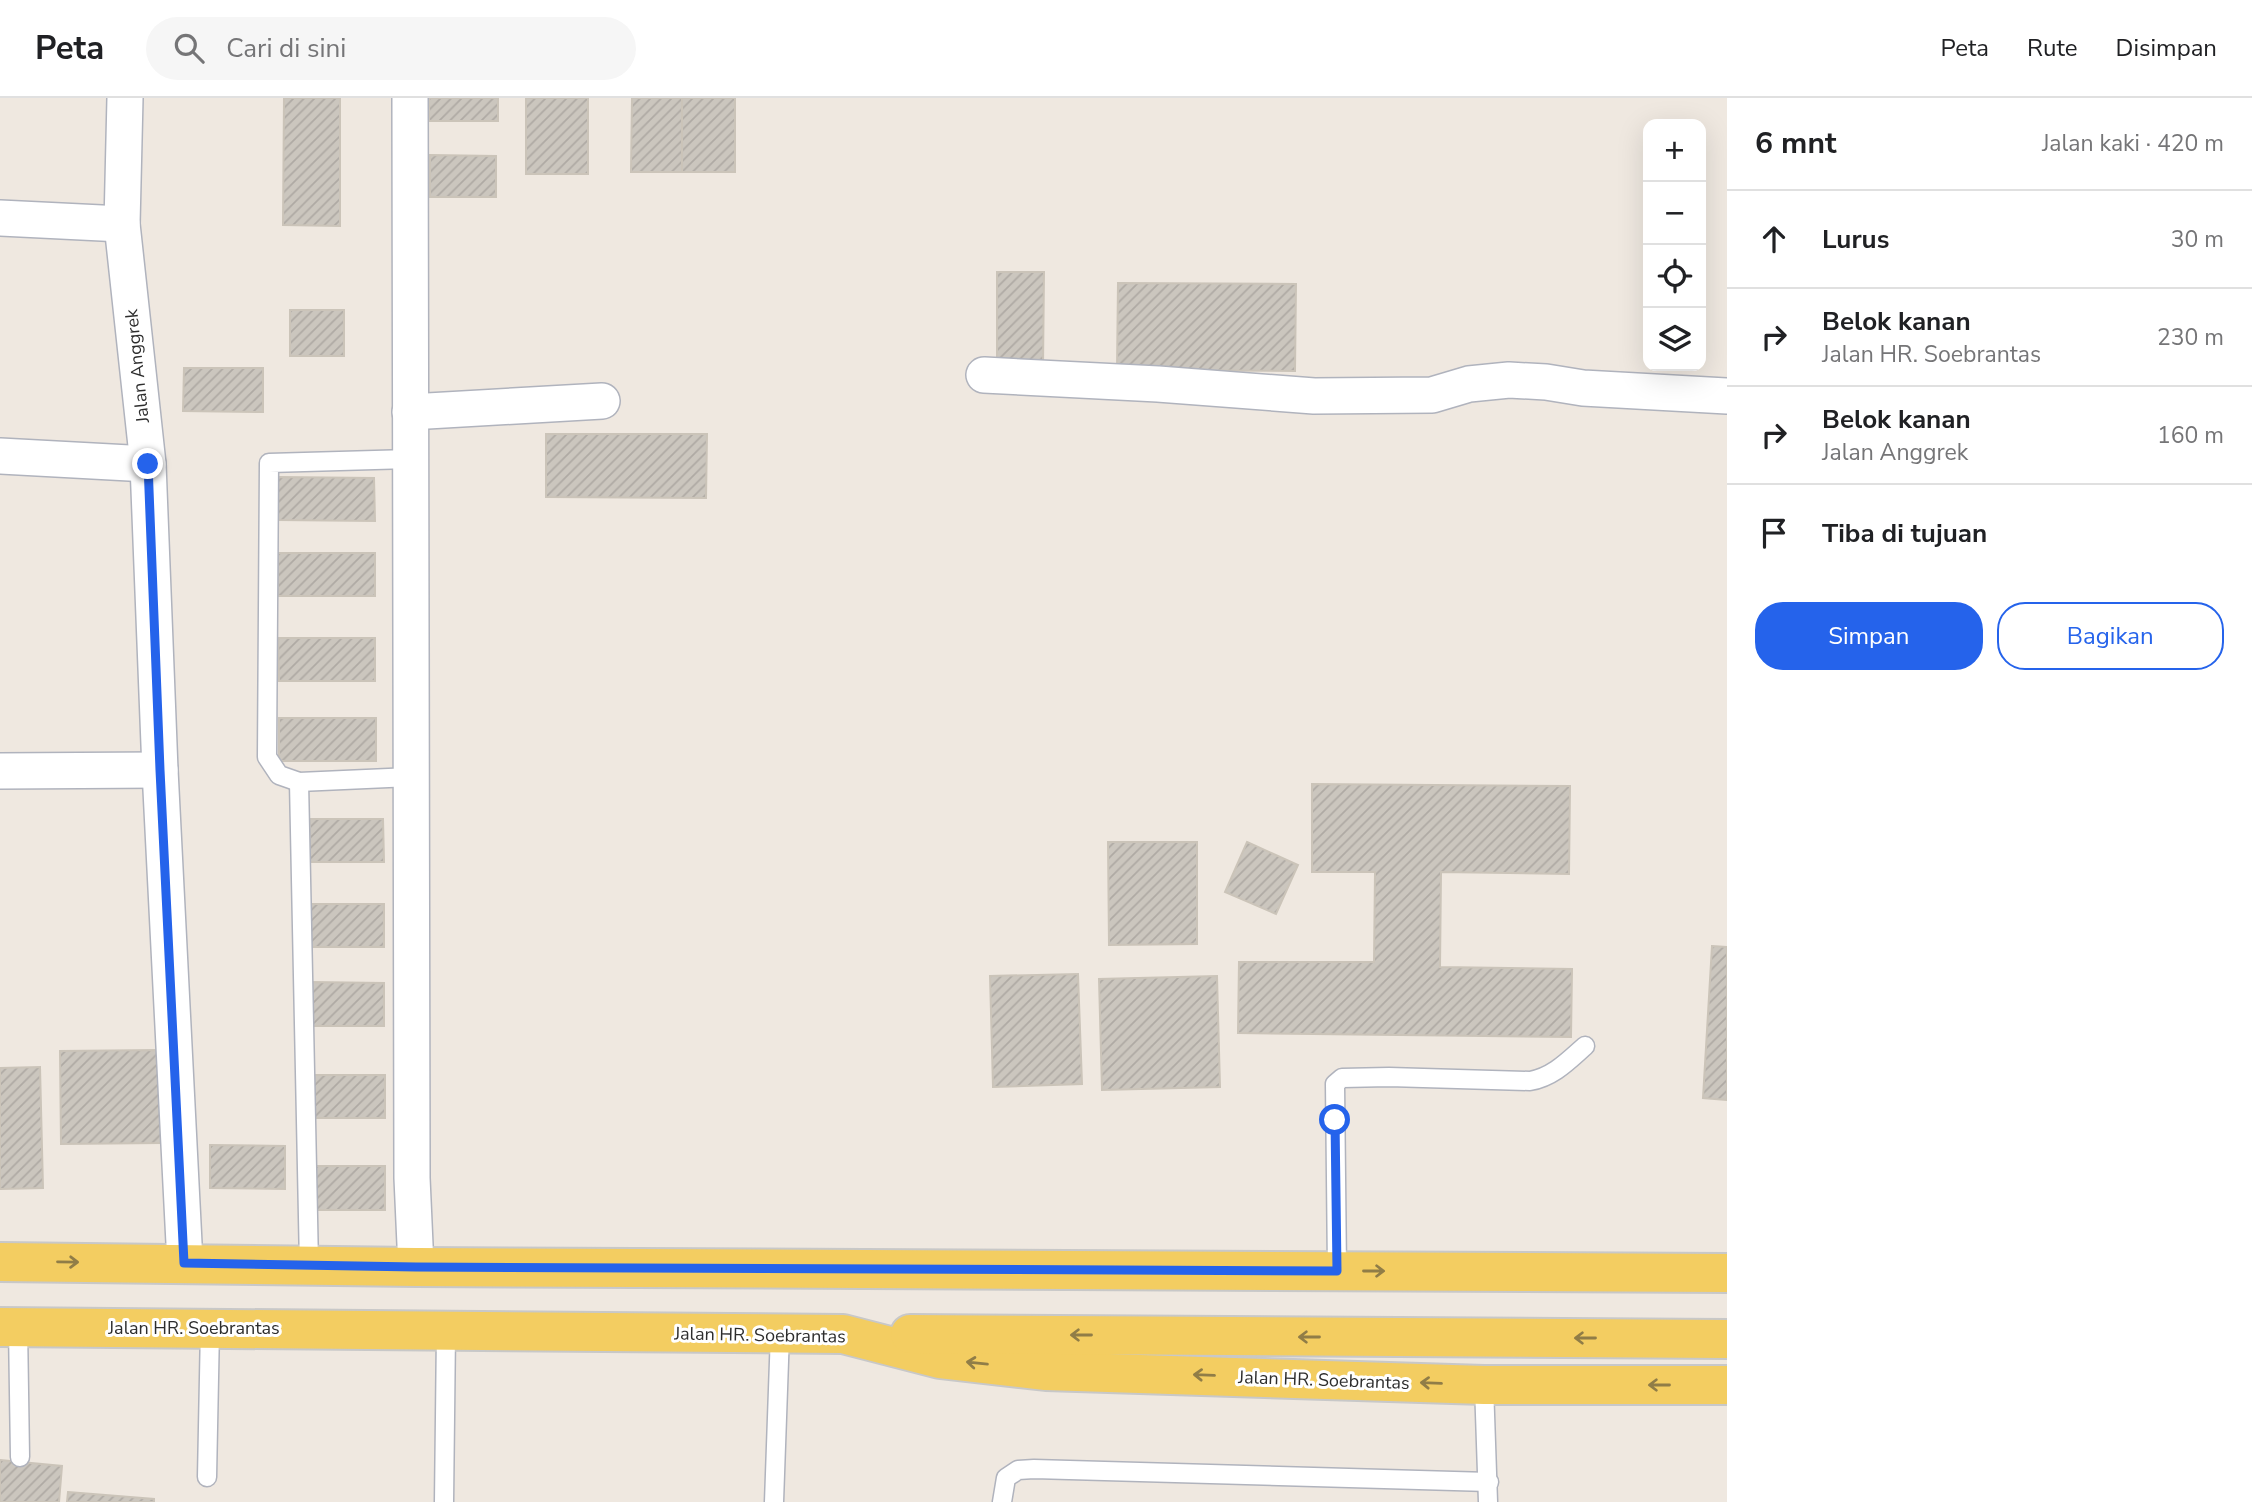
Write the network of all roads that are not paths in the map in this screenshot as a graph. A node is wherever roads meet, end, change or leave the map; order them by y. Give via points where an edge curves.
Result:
1 (125, 98) edge
2 (410, 98) edge
3 (0, 218) edge
4 (122, 224) junction
5 (984, 375) dead end
6 (1727, 396) edge
7 (602, 401) dead end
8 (410, 412) junction
9 (0, 456) edge
10 (410, 459) junction
11 (148, 464) junction
12 (160, 770) junction
13 (0, 771) edge
14 (411, 777) junction
15 (299, 782) junction
16 (1586, 1046) dead end
17 (1727, 1248) edge
18 (0, 1262) edge
19 (184, 1263) junction
20 (309, 1265) junction
21 (416, 1267) junction
22 (1337, 1271) junction
23 (1623, 1273) junction
24 (1727, 1273) edge
25 (9, 1327) edge
26 (210, 1328) junction
27 (446, 1331) junction
28 (780, 1333) junction
29 (843, 1334) junction
30 (1727, 1339) edge
31 (1484, 1385) junction
32 (1727, 1385) edge
33 (20, 1457) dead end
34 (207, 1477) dead end
35 (1489, 1482) junction
36 (444, 1502) edge
37 (774, 1502) edge
38 (1002, 1502) edge
39 (1488, 1502) edge

1 - 4 street, Jalan Anggrek
2 - 8 street
3 - 4 street
4 - 11 street, Jalan Anggrek
5 - 6 street via 1314,396 1432,396 1469,384 1509,380
7 - 8 street
8 - 10 street
9 - 11 street
10 - 14 street
10 - 15 lane via 270,463 267,757 279,775
11 - 12 street, Jalan Anggrek
12 - 13 street
12 - 19 street, Jalan Anggrek
14 - 15 lane
14 - 21 street
15 - 20 lane
16 - 22 lane via 1556,1071 1530,1081 1389,1077 1342,1079 1335,1084
17 - 23 main road
18 -> 19 main road
19 - 20 main road
20 - 21 main road
21 - 22 main road
22 -> 23 main road
23 - 24 main road
25 - 26 main road, Jalan HR. Soebrantas
25 - 33 lane
26 - 27 main road, Jalan HR. Soebrantas
26 - 34 lane
27 - 28 main road, Jalan HR. Soebrantas
27 - 36 lane
28 - 29 main road, Jalan HR. Soebrantas
28 - 37 lane
30 -> 29 main road
31 -> 29 main road, Jalan HR. Soebrantas via 1046,1371 940,1359
32 -> 31 main road, Jalan HR. Soebrantas
31 - 35 lane
35 - 38 lane via 1034,1469 1018,1470 1006,1478
35 - 39 lane

